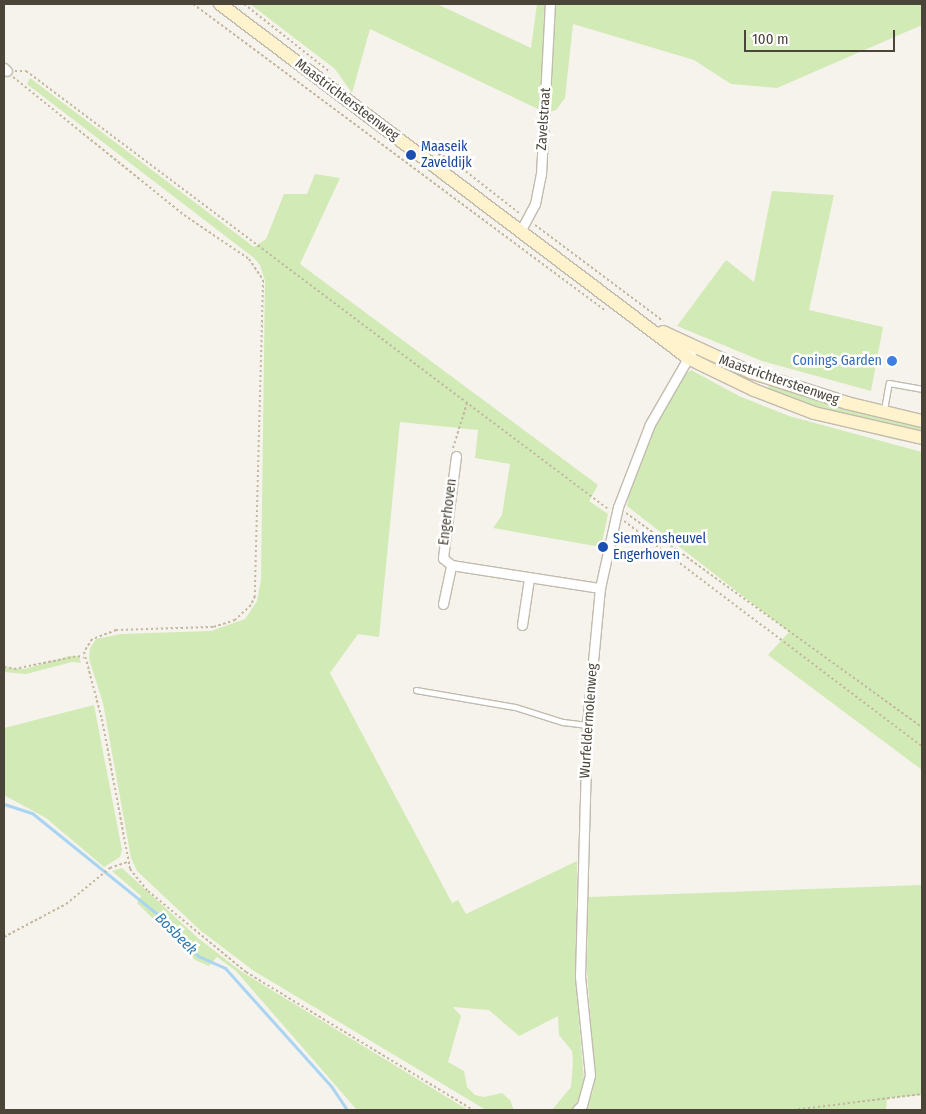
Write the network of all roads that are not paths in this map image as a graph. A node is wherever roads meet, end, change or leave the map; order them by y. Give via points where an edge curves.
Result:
1 (220, 4) edge
2 (550, 4) edge
3 (524, 225) junction
4 (691, 353) junction
5 (758, 375) junction
6 (922, 389) edge
7 (754, 390) junction
8 (884, 413) junction
9 (922, 422) edge
10 (922, 438) edge
11 (456, 456) road end
12 (451, 565) junction
13 (529, 578) junction
14 (600, 588) junction
15 (444, 604) dead end
16 (522, 625) dead end
17 (416, 690) dead end
18 (587, 725) junction
19 (577, 1110) edge

1 - 3 main road, Maastrichtersteenweg
2 - 3 street, Zavelstraat via 541,174
3 - 4 main road, Maastrichtersteenweg via 653,334
4 - 5 main road, Maastrichtersteenweg
4 - 7 main road, Maastrichtersteenweg
4 - 14 street, Wurfeldermolenweg via 650,424 617,510
5 - 7 street
5 - 8 main road, Maastrichtersteenweg
6 - 8 lane via 889,383
7 - 10 main road, Maastrichtersteenweg via 814,413
8 - 9 main road, Maastrichtersteenweg
11 - 12 street, Engerhoven via 443,558
12 - 13 street, Engerhoven
12 - 15 street, Engerhoven
13 - 14 street, Engerhoven
13 - 16 street
14 - 18 street, Wurfeldermolenweg
17 - 18 lane via 515,707 563,722
18 - 19 street, Wurfeldermolenweg via 580,977 590,1075 582,1105

